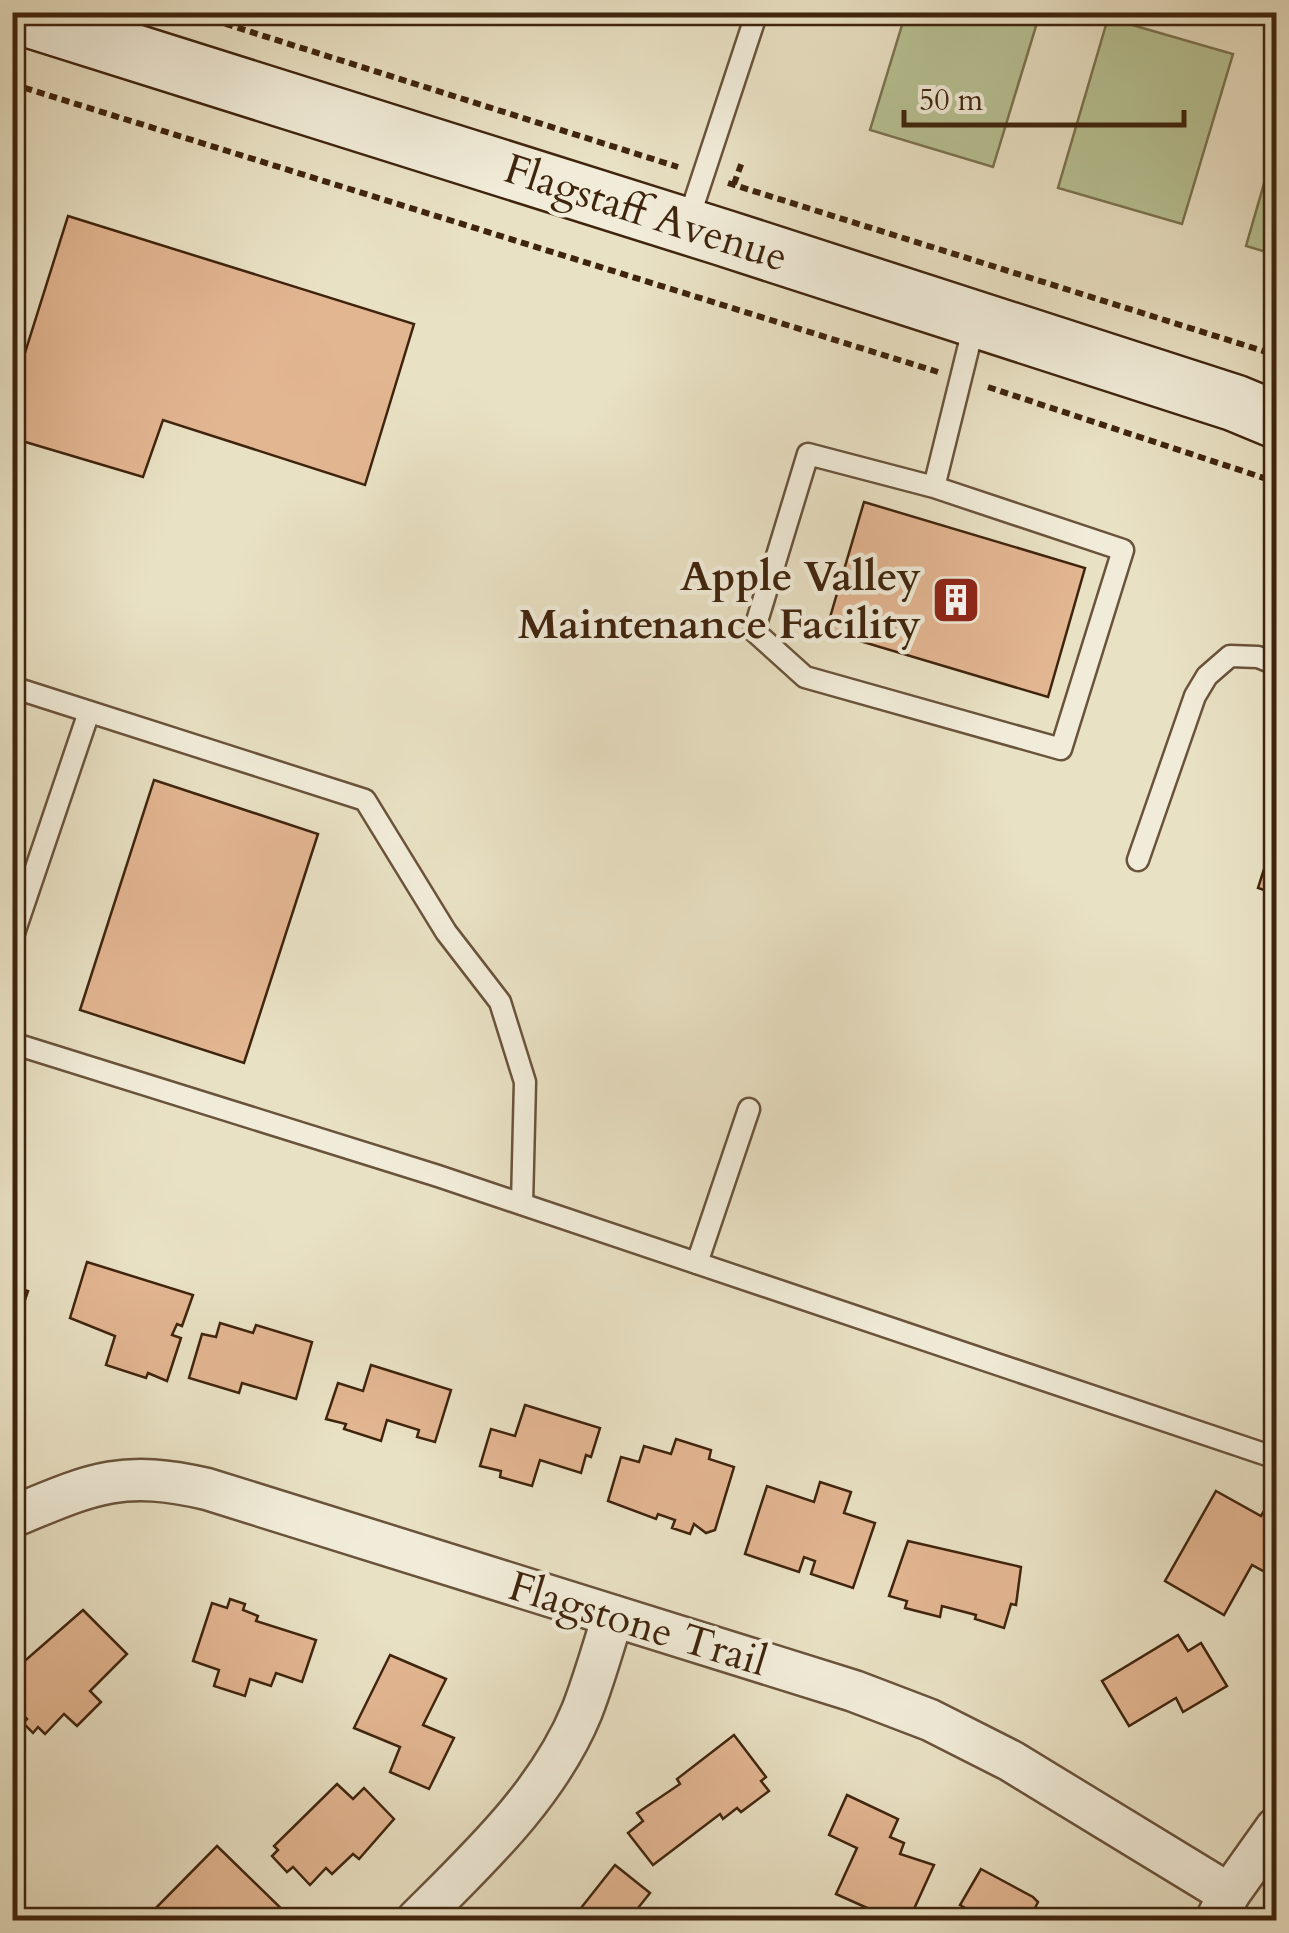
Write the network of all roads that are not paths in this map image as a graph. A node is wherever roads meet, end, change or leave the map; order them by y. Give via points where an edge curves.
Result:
1 (758, 12) edge
2 (12, 14) edge
3 (686, 226) junction
4 (976, 319) junction
5 (1276, 420) edge
6 (934, 486) junction
7 (1276, 664) edge
8 (12, 687) edge
9 (89, 712) junction
10 (1138, 860) dead end
11 (12, 939) edge
12 (12, 1043) edge
13 (749, 1109) dead end
14 (522, 1204) junction
15 (697, 1263) junction
16 (1276, 1458) edge
17 (12, 1516) edge
18 (613, 1616) junction
19 (1276, 1828) edge
20 (1223, 1907) edge
21 (417, 1920) edge

1 - 3 lane
2 - 3 street, Flagstaff Avenue
3 - 4 street, Flagstaff Avenue
4 - 5 street, Flagstaff Avenue
4 - 6 lane
6 - 6 lane via 808,454 754,631 805,677 1061,749 1123,550
7 - 10 lane via 1230,656 1207,676
8 - 9 lane
9 - 11 lane
9 - 14 lane via 365,800 446,932 500,1002 525,1082
12 - 14 lane
13 - 15 lane
14 - 15 lane
15 - 16 lane
17 - 18 street, Flagstone Trail via 91,1484 171,1480
18 - 20 street, Flagstone Trail via 930,1720 1012,1761
18 - 21 street via 581,1714 554,1763 487,1850
19 - 20 street

